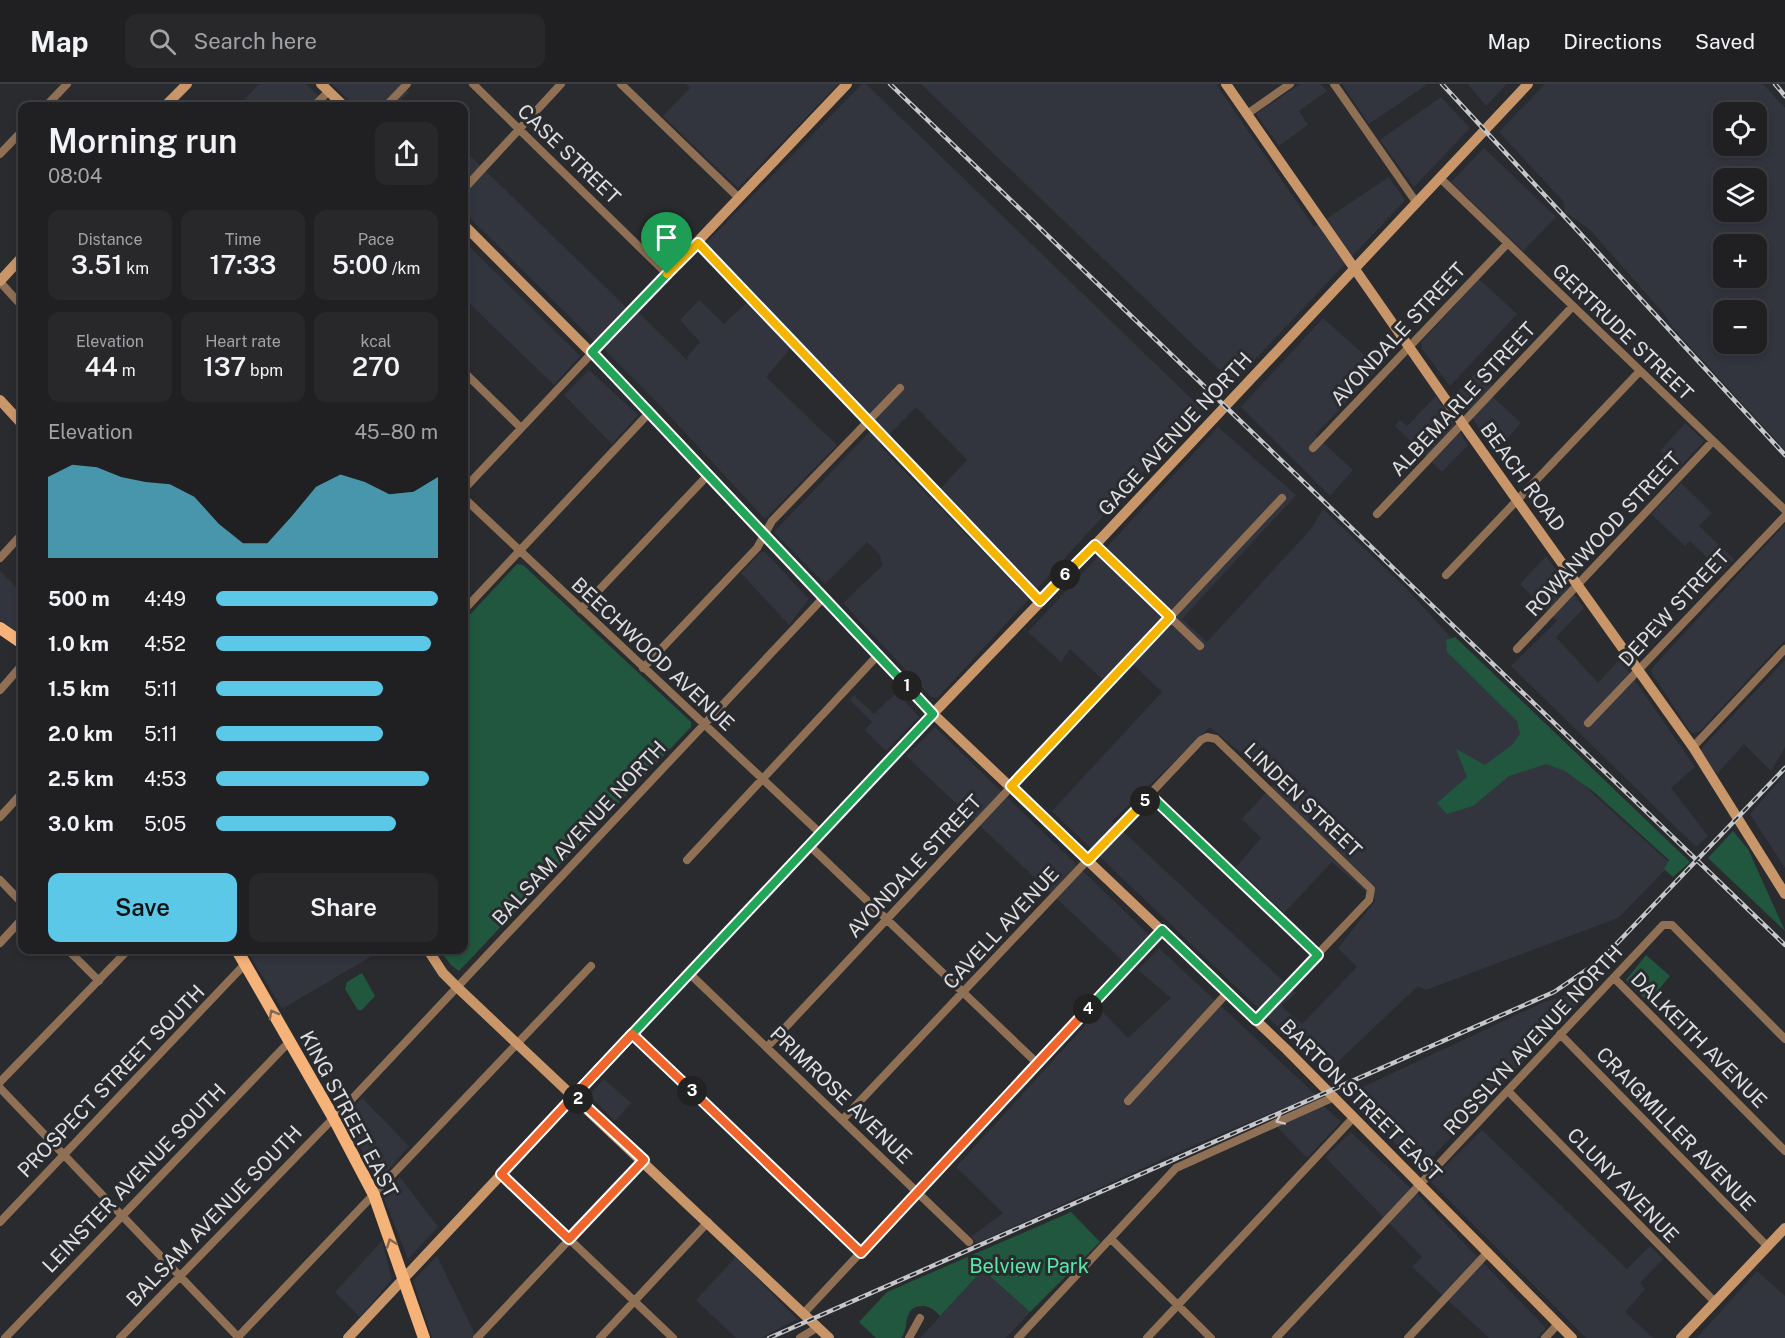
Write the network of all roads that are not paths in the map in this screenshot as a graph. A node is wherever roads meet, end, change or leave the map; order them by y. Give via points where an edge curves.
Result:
1 (68, 84) edge
2 (187, 84) edge
3 (407, 84) edge
4 (473, 84) edge
5 (561, 84) edge
6 (621, 84) edge
7 (847, 84) edge
8 (1226, 84) edge
9 (1290, 84) edge
10 (1334, 84) edge
11 (1528, 84) edge
12 (325, 88) edge
13 (50, 102) edge
14 (169, 102) edge
15 (316, 102) edge
16 (340, 102) edge
17 (390, 102) edge
18 (1247, 114) junction
19 (519, 129) junction
20 (18, 135) edge
21 (0, 154) edge
22 (1440, 178) junction
23 (468, 185) edge
24 (739, 198) junction
25 (1416, 202) junction
26 (468, 229) edge
27 (698, 243) junction
28 (1507, 244) junction
29 (18, 261) edge
30 (1355, 268) junction
31 (667, 274) junction
32 (0, 281) edge
33 (18, 301) edge
34 (1573, 306) junction
35 (1408, 346) junction
36 (592, 352) junction
37 (1639, 372) junction
38 (468, 376) edge
39 (900, 388) dead end
40 (0, 400) edge
41 (651, 412) junction
42 (18, 420) edge
43 (870, 421) junction
44 (1462, 423) junction
45 (521, 428) junction
46 (1713, 441) junction
47 (1313, 448) dead end
48 (708, 475) junction
49 (468, 485) edge
50 (1282, 498) dead end
51 (1516, 499) junction
52 (468, 502) edge
53 (1785, 510) edge
54 (1377, 514) dead end
55 (1785, 516) edge
56 (764, 535) junction
57 (18, 538) edge
58 (1095, 545) junction
59 (519, 552) junction
60 (0, 558) edge
61 (1446, 575) dead end
62 (1578, 584) junction
63 (824, 597) junction
64 (1040, 601) junction
65 (468, 606) edge
66 (581, 609) junction
67 (1170, 617) junction
68 (0, 628) edge
69 (18, 640) edge
70 (1200, 646) dead end
71 (1517, 649) dead end
72 (1785, 650) edge
73 (878, 655) junction
74 (643, 668) junction
75 (18, 670) edge
76 (1638, 670) junction
77 (0, 690) edge
78 (933, 714) junction
79 (1588, 723) dead end
80 (704, 724) junction
81 (1210, 737) joint
82 (1693, 747) junction
83 (763, 779) junction
84 (1011, 786) junction
85 (1150, 795) junction
86 (18, 797) edge
87 (0, 817) edge
88 (821, 834) junction
89 (810, 846) junction
90 (687, 860) dead end
91 (1088, 860) junction
92 (0, 880) edge
93 (1785, 894) edge
94 (18, 899) edge
95 (887, 920) junction
96 (18, 923) edge
97 (1162, 930) junction
98 (0, 943) edge
99 (72, 954) edge
100 (124, 954) edge
101 (239, 954) edge
102 (431, 954) edge
103 (1318, 955) junction
104 (245, 964) junction
105 (591, 966) dead end
106 (689, 973) junction
107 (1614, 978) junction
108 (99, 981) junction
109 (457, 987) junction
110 (963, 992) junction
111 (1227, 993) junction
112 (1256, 1020) junction
113 (632, 1034) junction
114 (1560, 1034) junction
115 (1785, 1039) edge
116 (289, 1042) junction
117 (517, 1042) junction
118 (767, 1047) junction
119 (1038, 1064) junction
120 (0, 1082) edge
121 (0, 1088) edge
122 (1508, 1090) junction
123 (574, 1096) junction
124 (1334, 1097) junction
125 (1128, 1101) dead end
126 (333, 1117) junction
127 (1354, 1117) junction
128 (843, 1119) junction
129 (1785, 1151) edge
130 (64, 1154) junction
131 (644, 1160) junction
132 (501, 1174) junction
133 (1421, 1185) junction
134 (918, 1192) junction
135 (374, 1196) junction
136 (121, 1215) junction
137 (0, 1221) edge
138 (708, 1222) junction
139 (1785, 1228) edge
140 (569, 1239) junction
141 (1111, 1239) junction
142 (969, 1242) dead end
143 (1768, 1246) junction
144 (1488, 1252) junction
145 (861, 1253) junction
146 (180, 1276) junction
147 (403, 1278) junction
148 (634, 1301) junction
149 (1715, 1302) junction
150 (1178, 1305) junction
151 (804, 1313) junction
152 (920, 1318) dead end
153 (1558, 1324) junction
154 (818, 1328) junction
155 (5, 1338) edge
156 (120, 1338) edge
157 (238, 1338) edge
158 (348, 1338) edge
159 (424, 1338) edge
160 (477, 1338) edge
161 (600, 1338) edge
162 (673, 1338) edge
163 (800, 1338) edge
164 (829, 1338) edge
165 (909, 1338) edge
166 (1018, 1338) edge
167 (1147, 1338) edge
168 (1211, 1338) edge
169 (1276, 1338) edge
170 (1408, 1338) edge
171 (1545, 1338) edge
172 (1572, 1338) edge
173 (1681, 1338) edge

1 - 13 street
2 - 14 main road
3 - 17 street
4 - 19 street, CASE STREET
5 - 19 street
6 - 24 street
7 - 24 main road
8 - 18 main road, BEACH ROAD
9 - 18 street
10 - 25 street
11 - 22 main road, GAGE AVENUE NORTH
12 - 15 street
12 - 16 main road
18 - 30 main road, BEACH ROAD
19 - 23 street
19 - 31 street, CASE STREET
20 - 21 street
22 - 25 main road, GAGE AVENUE NORTH
22 - 28 street, GERTRUDE STREET
24 - 27 main road
25 - 30 main road, GAGE AVENUE NORTH
26 - 36 main road, BARTON STREET EAST
27 - 31 main road
27 - 43 street
28 - 34 street, GERTRUDE STREET
28 - 35 street, AVONDALE STREET
29 - 32 main road
30 - 35 main road, BEACH ROAD
30 - 58 main road, GAGE AVENUE NORTH
31 - 36 main road
32 - 33 street
34 - 37 street, GERTRUDE STREET
34 - 44 street, ALBEMARLE STREET
35 - 44 main road, BEACH ROAD
35 - 47 street, AVONDALE STREET
36 - 41 main road, BARTON STREET EAST
36 - 45 street
37 - 46 street, GERTRUDE STREET
37 - 51 street
38 - 45 street
39 - 43 street
40 - 42 main road
41 - 48 main road, BARTON STREET EAST
41 - 59 street
43 - 56 street via 772,521
43 - 64 street
44 - 51 main road, BEACH ROAD
44 - 54 street, ALBEMARLE STREET
45 - 49 street
46 - 53 street, GERTRUDE STREET
46 - 62 street, ROWANWOOD STREET
48 - 56 main road, BARTON STREET EAST
48 - 66 street
50 - 67 street, AVONDALE STREET
51 - 61 street
51 - 62 main road, BEACH ROAD
52 - 59 street, BEECHWOOD AVENUE
55 - 76 street, DEPEW STREET
56 - 63 main road, BARTON STREET EAST
56 - 74 street via 757,548
57 - 60 street
58 - 64 main road, GAGE AVENUE NORTH
58 - 67 street
59 - 65 street
59 - 66 street, BEECHWOOD AVENUE
62 - 71 street, ROWANWOOD STREET
62 - 76 main road, BEACH ROAD
63 - 73 main road, BARTON STREET EAST
63 - 80 street, BALSAM AVENUE NORTH
64 - 78 main road, GAGE AVENUE NORTH
66 - 74 street, BEECHWOOD AVENUE
67 - 70 street
67 - 84 street, AVONDALE STREET
68 - 69 main road
72 - 82 street
73 - 78 main road, BARTON STREET EAST
73 - 83 street
74 - 80 street, BEECHWOOD AVENUE
75 - 77 street
76 - 79 street, DEPEW STREET
76 - 82 main road, BEACH ROAD
78 - 84 main road, BARTON STREET EAST
78 - 88 main road, GAGE AVENUE NORTH
80 - 83 street, BEECHWOOD AVENUE
80 - 109 street, BALSAM AVENUE NORTH
81 - 85 street, CAVELL AVENUE via 1201,740
81 - 103 street, LINDEN STREET via 1371,889 1369,900
82 - 93 main road, BEACH ROAD
83 - 88 street, BEECHWOOD AVENUE
83 - 90 street
84 - 91 main road, BARTON STREET EAST
84 - 95 street, AVONDALE STREET
85 - 91 street, CAVELL AVENUE
85 - 103 street
86 - 87 street
88 - 89 main road, GAGE AVENUE NORTH
89 - 95 street
89 - 106 main road, GAGE AVENUE NORTH
91 - 97 main road, BARTON STREET EAST
91 - 110 street, CAVELL AVENUE
92 - 94 street
95 - 110 street
95 - 118 street, AVONDALE STREET
96 - 98 street
97 - 111 main road, BARTON STREET EAST
97 - 119 street
99 - 108 street
100 - 108 street
101 - 104 main road, KING STREET EAST
102 - 109 main road
103 - 112 street
116 -> 104 main road, KING STREET EAST
104 - 130 street, PROSPECT STREET SOUTH
105 - 117 street
106 - 113 main road, GAGE AVENUE NORTH
106 - 118 street, PRIMROSE AVENUE
107 - 114 street, ROSSLYN AVENUE NORTH
107 - 115 street, ROSSLYN AVENUE NORTH via 1663,925 1672,925
107 - 129 street, DALKEITH AVENUE
108 - 120 street
109 - 117 main road
109 - 126 street, BALSAM AVENUE NORTH
110 - 119 street
110 - 128 street, CAVELL AVENUE
111 - 112 main road, BARTON STREET EAST
111 - 125 street
112 - 124 main road, BARTON STREET EAST
113 - 123 main road, GAGE AVENUE NORTH
113 - 145 street
114 - 122 street, ROSSLYN AVENUE NORTH
114 - 143 street, CRAIGMILLER AVENUE
116 - 126 main road, KING STREET EAST
116 - 136 street, LEINSTER AVENUE SOUTH
117 - 123 main road
117 - 135 street
118 - 128 street, PRIMROSE AVENUE
119 - 134 street
121 - 130 street
122 - 133 street, ROSSLYN AVENUE NORTH
122 - 149 street, CLUNY AVENUE
123 - 131 main road
123 - 132 main road, GAGE AVENUE NORTH
124 - 127 main road, BARTON STREET EAST
124 -> 141 street via 1176,1168
126 - 135 main road, KING STREET EAST
126 - 146 street, BALSAM AVENUE SOUTH
127 - 133 main road, BARTON STREET EAST
127 - 150 street
128 - 134 street, PRIMROSE AVENUE
130 - 136 street
130 - 137 street, PROSPECT STREET SOUTH
131 - 138 main road
131 - 140 street
132 - 140 street
132 - 147 main road, GAGE AVENUE NORTH
133 - 144 main road, BARTON STREET EAST
133 - 169 street, ROSSLYN AVENUE NORTH
134 - 142 street, PRIMROSE AVENUE
134 - 145 street
147 -> 135 main road, KING STREET EAST
135 - 157 street
136 - 146 street
136 - 155 street, LEINSTER AVENUE SOUTH
138 - 148 street
138 - 151 main road
139 - 143 main road
140 - 148 street
140 - 160 street
141 - 150 street
141 - 166 street
143 - 149 main road
144 - 153 main road, BARTON STREET EAST
144 - 170 street
145 - 151 street
146 - 156 street, BALSAM AVENUE SOUTH
146 - 157 street
147 - 158 main road, GAGE AVENUE NORTH
147 - 159 main road, KING STREET EAST
148 - 161 street
148 - 162 street
149 - 173 main road
150 - 167 street
150 - 168 street
151 - 154 main road
152 - 165 street
153 - 171 street
153 - 172 main road, BARTON STREET EAST
154 - 163 street
154 - 164 main road

